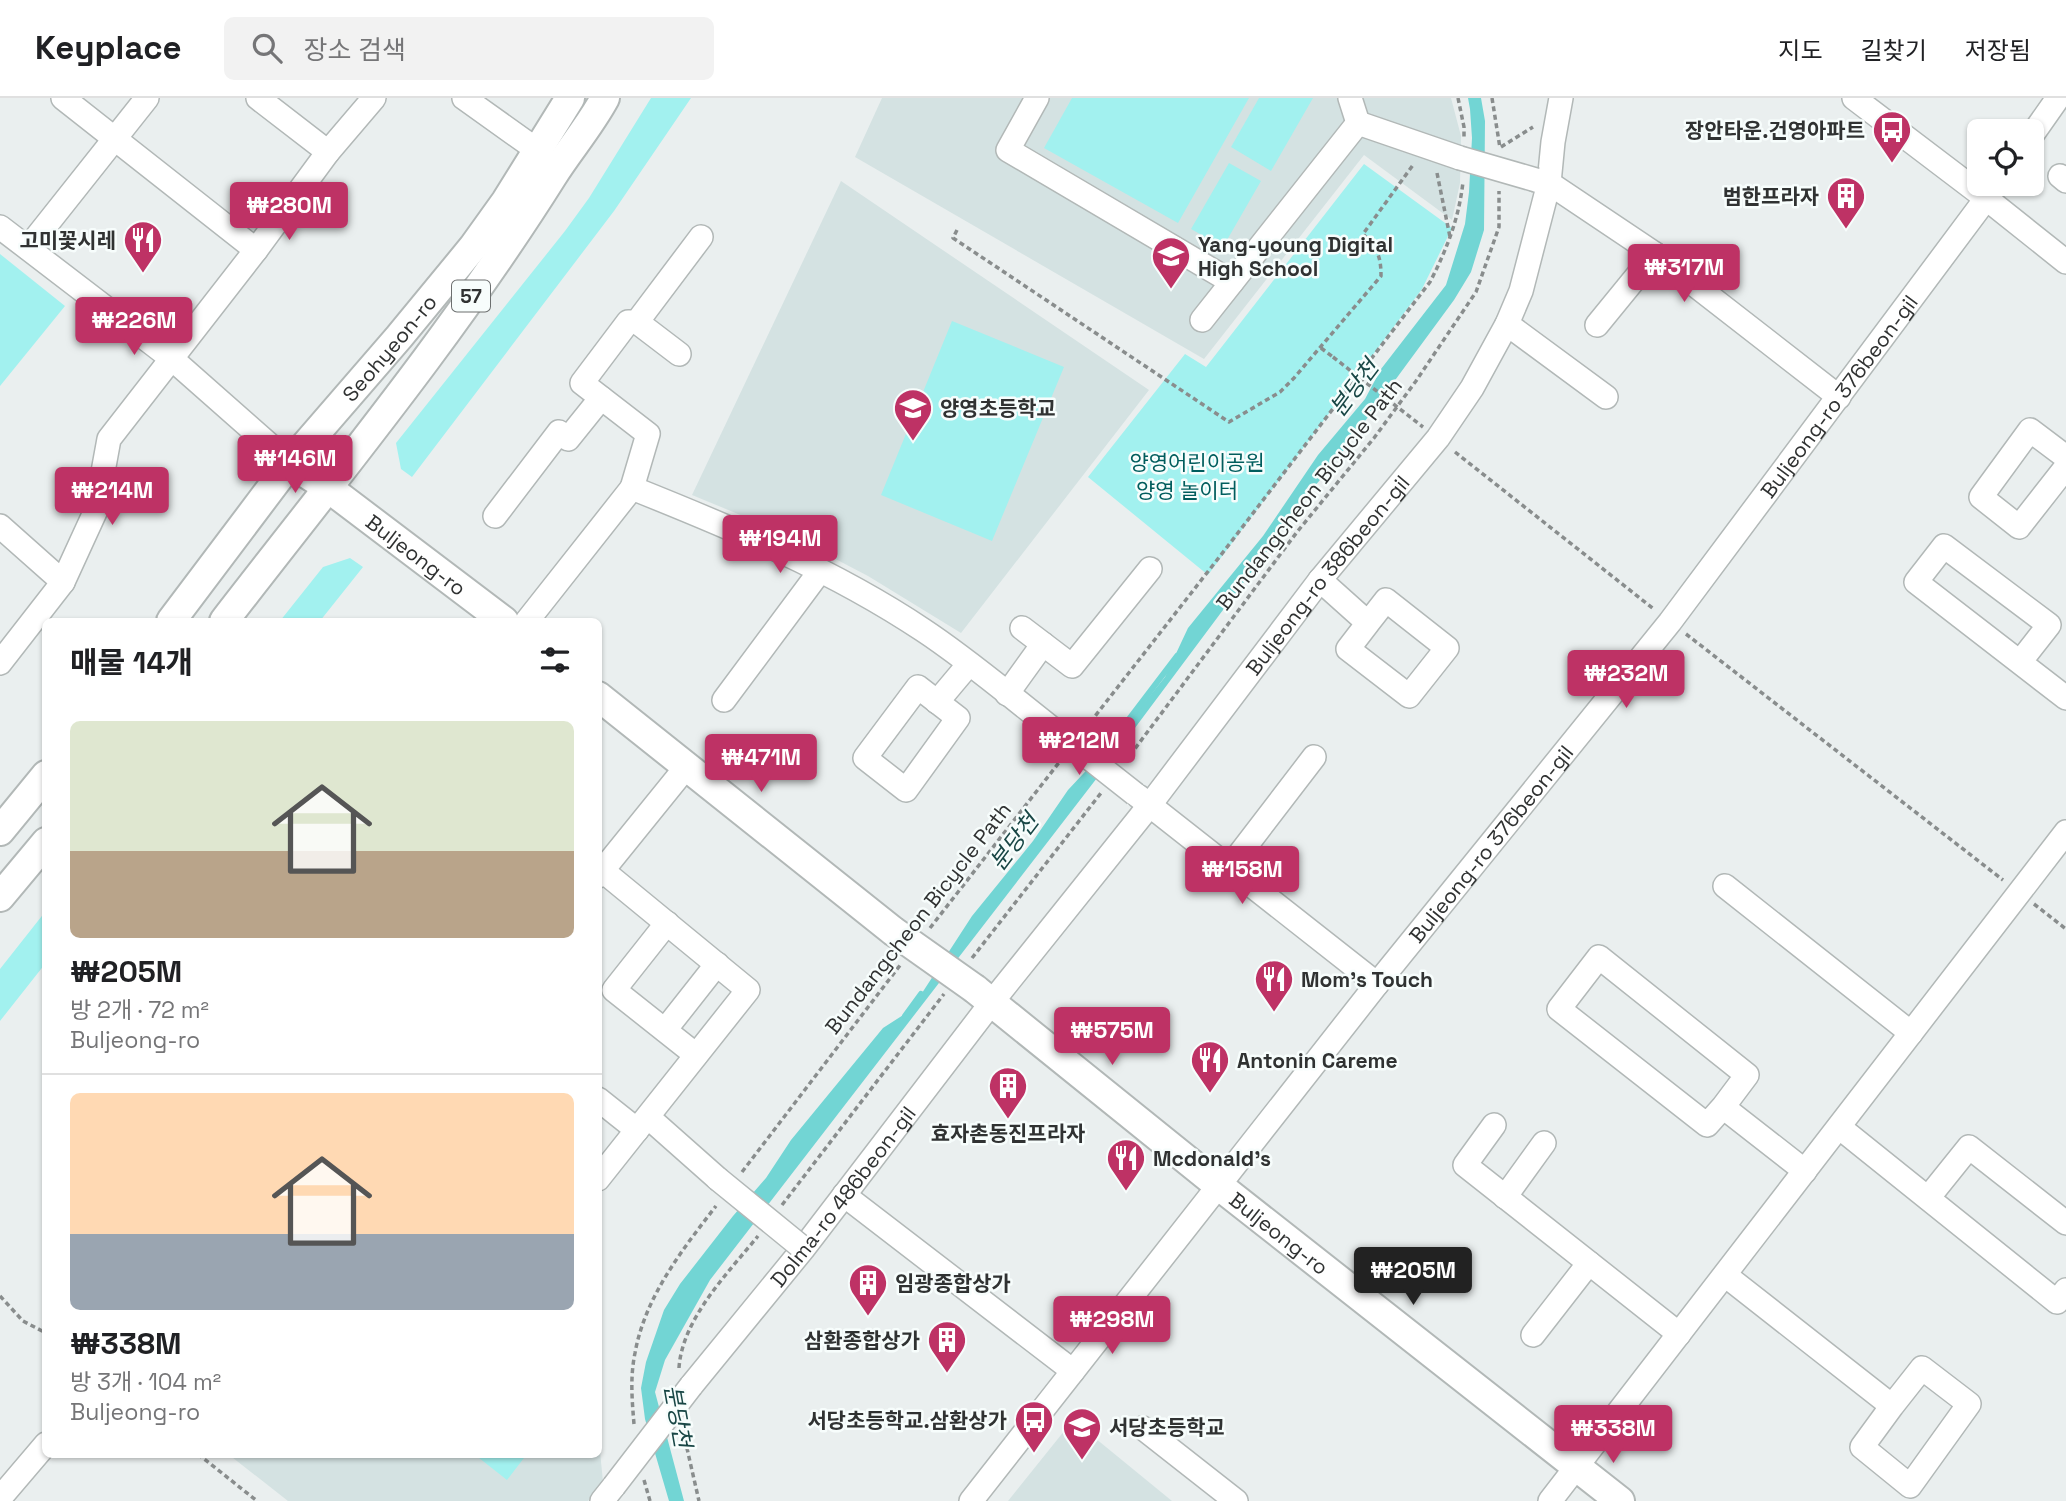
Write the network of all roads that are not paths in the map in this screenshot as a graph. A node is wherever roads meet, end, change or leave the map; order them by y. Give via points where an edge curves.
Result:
1 (63, 98) edge
2 (147, 98) edge
3 (258, 98) edge
4 (374, 98) edge
5 (464, 98) edge
6 (570, 98) edge
7 (605, 98) edge
8 (1037, 98) edge
9 (1350, 98) edge
10 (1854, 98) edge
11 (2058, 98) edge
12 (1560, 105) edge
13 (2043, 119) edge
14 (1358, 123) junction
15 (116, 138) junction
16 (537, 150) junction
17 (328, 152) junction
18 (1967, 174) edge
19 (1543, 181) junction
20 (1988, 196) edge
21 (1997, 196) edge
22 (0, 227) edge
23 (701, 237) dead end
24 (28, 248) junction
25 (256, 250) junction
26 (1655, 254) junction
27 (2066, 262) edge
28 (1232, 282) junction
29 (1202, 320) dead end
30 (637, 322) junction
31 (1507, 324) junction
32 (1597, 325) dead end
33 (679, 354) dead end
34 (171, 358) junction
35 (1606, 397) dead end
36 (1839, 397) junction
37 (601, 398) junction
38 (2066, 457) edge
39 (290, 463) junction
40 (2066, 467) edge
41 (327, 488) junction
42 (632, 488) junction
43 (495, 516) dead end
44 (0, 526) edge
45 (1150, 569) dead end
46 (820, 571) junction
47 (1320, 579) junction
48 (63, 582) junction
49 (173, 618) edge
50 (226, 618) edge
51 (500, 618) edge
52 (529, 618) edge
53 (1368, 624) dead end
54 (1022, 628) dead end
55 (1043, 644) junction
56 (2020, 662) junction
57 (0, 663) edge
58 (969, 664) junction
59 (1007, 694) junction
60 (2066, 698) edge
61 (602, 699) edge
62 (724, 700) dead end
63 (937, 702) dead end
64 (1314, 757) dead end
65 (687, 766) junction
66 (42, 780) edge
67 (1142, 800) junction
68 (0, 831) edge
69 (2066, 832) edge
70 (42, 847) edge
71 (1229, 868) junction
72 (602, 873) edge
73 (602, 875) edge
74 (1725, 886) dead end
75 (0, 897) edge
76 (667, 923) junction
77 (717, 964) junction
78 (1377, 984) junction
79 (972, 993) junction
80 (665, 1030) junction
81 (1911, 1033) junction
82 (696, 1055) junction
83 (602, 1102) edge
84 (1723, 1107) junction
85 (643, 1124) junction
86 (1494, 1125) dead end
87 (1839, 1127) junction
88 (1544, 1143) dead end
89 (1805, 1171) junction
90 (602, 1175) edge
91 (1218, 1185) junction
92 (844, 1195) junction
93 (1505, 1197) junction
94 (1928, 1198) junction
95 (2066, 1223) edge
96 (801, 1247) junction
97 (1589, 1263) junction
98 (1725, 1275) junction
99 (2066, 1290) edge
100 (1679, 1334) junction
101 (1533, 1335) dead end
102 (1073, 1371) junction
103 (1892, 1406) junction
104 (1143, 1429) dead end
105 (42, 1449) edge
106 (1577, 1468) junction
107 (608, 1494) edge
108 (5, 1498) edge
109 (971, 1501) edge
110 (1236, 1501) edge
111 (1550, 1501) edge
112 (1620, 1501) edge

1 - 15 street
2 - 15 street
3 - 17 street
4 - 17 street
5 - 16 street
6 - 16 main road, Seohyeon-ro / 57
7 - 41 main road, Seohyeon-ro / 57 via 525,221
8 - 28 street via 1008,150
9 - 14 street
10 - 18 street
11 - 13 street
12 - 19 street, Buljeong-ro 386beon-gil
14 - 19 street, bridge
14 - 28 street
15 - 24 street
15 - 25 street
16 - 39 main road, Seohyeon-ro / 57 via 473,247
17 - 25 street
19 - 26 street
19 - 31 street, Buljeong-ro 386beon-gil via 1521,291
20 - 36 street, Buljeong-ro 376beon-gil
21 - 27 street
22 - 24 street, Buljeong-ro
23 - 30 street
24 - 34 street, Buljeong-ro
25 - 34 street
26 - 32 street
26 - 36 street
28 - 29 street
30 - 33 street
30 - 37 street via 628,322 582,383
31 - 35 street
31 - 47 street, Buljeong-ro 386beon-gil via 1472,387 1431,432
34 - 39 street, Buljeong-ro
34 - 48 street via 109,439 96,510
36 - 78 street, Buljeong-ro 376beon-gil via 1670,622
37 - 42 street via 648,434
37 - 43 street via 568,439 559,432
38 - 40 street via 2031,430 1982,497 2019,527
39 - 41 main road, Buljeong-ro
39 - 49 main road, Seohyeon-ro / 57
41 - 50 main road, Seohyeon-ro / 57
41 - 51 main road, Buljeong-ro
42 - 46 street
42 - 52 street
44 - 48 street
45 - 55 street via 1072,666
46 - 58 street via 923,630
46 - 62 street
47 - 53 street
47 - 67 street, Buljeong-ro 386beon-gil
48 - 57 street
54 - 55 street
55 - 59 street
56 - 56 street via 1916,582 1944,546 2049,625
56 - 60 street
58 - 59 street
58 - 63 street
59 - 67 street, bridge
61 - 65 main road
64 - 71 street
65 - 72 street
65 - 79 main road, Buljeong-ro, bridge
66 - 68 main road
67 - 71 street
67 - 79 street, Buljeong-ro 386beon-gil
69 - 81 street
70 - 75 main road
71 - 78 street
73 - 76 street
74 - 81 street
76 - 77 street
76 - 80 street via 614,990
77 - 80 street
77 - 82 street via 748,990
78 - 91 street, Buljeong-ro 376beon-gil
79 - 91 main road, Buljeong-ro
79 - 92 street, Dolma-ro 486beon-gil
80 - 82 street
81 - 87 street
82 - 85 street
83 - 85 street
84 - 84 street via 1707,1125 1559,1009 1599,957 1747,1075
84 - 89 street
85 - 90 street
85 - 96 street, bridge
86 - 93 street via 1465,1165
87 - 89 street
87 - 94 street
88 - 93 street
89 - 98 street
91 - 102 street, Buljeong-ro 376beon-gil
91 - 106 main road, Buljeong-ro
92 - 96 street, Dolma-ro 486beon-gil
92 - 102 street
93 - 97 street
94 - 95 street via 1969,1147
94 - 99 street via 2057,1302
96 - 107 street, Dolma-ro 486beon-gil, bridge via 684,1382
97 - 100 street
97 - 101 street
98 - 100 street
98 - 103 street
100 - 106 street
102 - 109 street, Buljeong-ro 376beon-gil
103 - 103 street via 1862,1447 1910,1486 1969,1404 1922,1368
104 - 110 street
105 - 108 street
106 - 111 street
106 - 112 main road, Buljeong-ro

